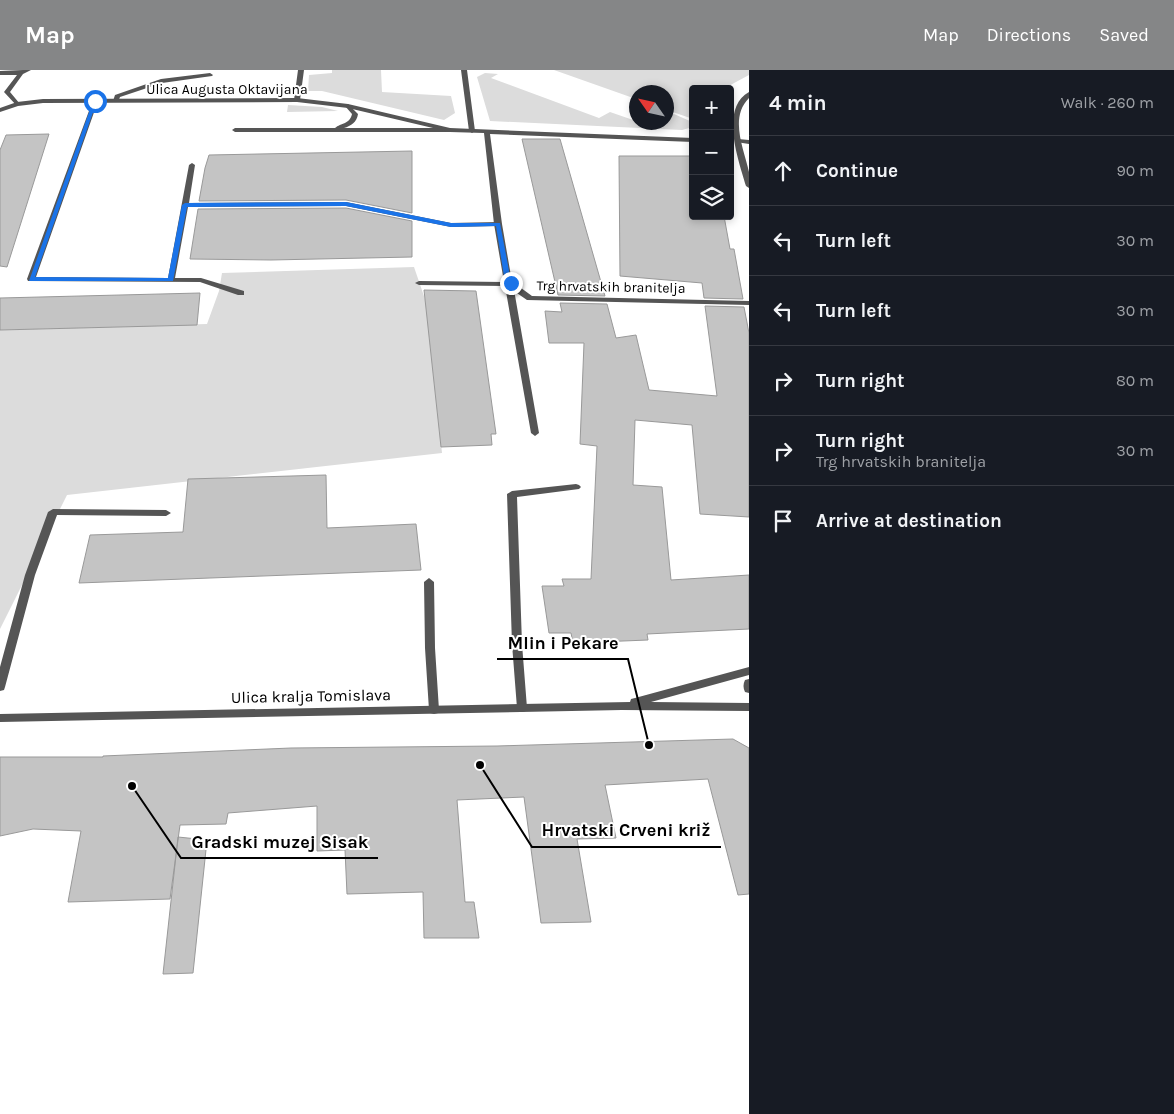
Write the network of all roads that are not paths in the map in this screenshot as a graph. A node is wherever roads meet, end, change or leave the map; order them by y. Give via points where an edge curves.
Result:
1 (28, 70) edge
2 (301, 70) edge
3 (472, 70) edge
4 (464, 72) edge
5 (0, 73) edge
6 (20, 73) junction
7 (210, 76) dead end
8 (749, 94) edge
9 (296, 100) junction
10 (95, 101) junction
11 (116, 102) junction
12 (17, 104) junction
13 (348, 106) junction
14 (0, 110) edge
15 (235, 130) dead end
16 (334, 130) junction
17 (450, 130) junction
18 (472, 131) junction
19 (487, 132) junction
20 (689, 140) edge
21 (734, 141) edge
22 (738, 141) junction
23 (749, 142) edge
24 (192, 165) dead end
25 (749, 186) edge
26 (185, 205) junction
27 (498, 224) junction
28 (170, 280) junction
29 (508, 280) junction
30 (419, 283) dead end
31 (241, 293) dead end
32 (749, 303) edge
33 (534, 433) dead end
34 (576, 487) dead end
35 (166, 513) dead end
36 (429, 582) dead end
37 (749, 670) edge
38 (749, 683) edge
39 (0, 686) edge
40 (749, 689) edge
41 (622, 706) junction
42 (749, 707) edge
43 (522, 708) junction
44 (434, 710) junction
45 (0, 718) edge

1 - 6 street
2 - 9 street
3 - 4 street
4 - 18 street
5 - 6 street
6 - 12 street via 7,92
7 - 11 street via 161,81 117,96
8 - 22 street via 738,106 735,117
9 - 11 street, Ulica Augusta Oktavijana
9 - 13 street, Ulica Augusta Oktavijana
10 - 11 street, Ulica Augusta Oktavijana
10 - 12 street, Ulica Augusta Oktavijana
10 - 28 street via 31,279
12 - 14 street, Ulica Augusta Oktavijana
13 - 16 street via 355,114 354,119
13 - 17 street, Ulica Augusta Oktavijana
15 - 16 street
16 - 17 street
17 - 18 street, Ulica Augusta Oktavijana
18 - 19 street, Ulica Augusta Oktavijana
19 - 20 street, Ulica Augusta Oktavijana
19 - 27 street
21 - 22 street
22 - 23 street
22 - 25 street
24 - 26 street
26 - 27 street via 346,204 451,225
26 - 28 street
27 - 29 street
28 - 31 street via 200,280
29 - 30 street
29 - 32 street, Trg hrvatskih branitelja via 530,298
29 - 33 street
34 - 43 street via 512,494
35 - 39 street via 53,512 30,575
36 - 44 street
37 - 41 street, Ulica kralja Tomislava
38 - 40 street
41 - 42 street, Ulica kralja Tomislava
41 - 43 street, Ulica kralja Tomislava
43 - 44 street, Ulica kralja Tomislava
44 - 45 street, Ulica kralja Tomislava

